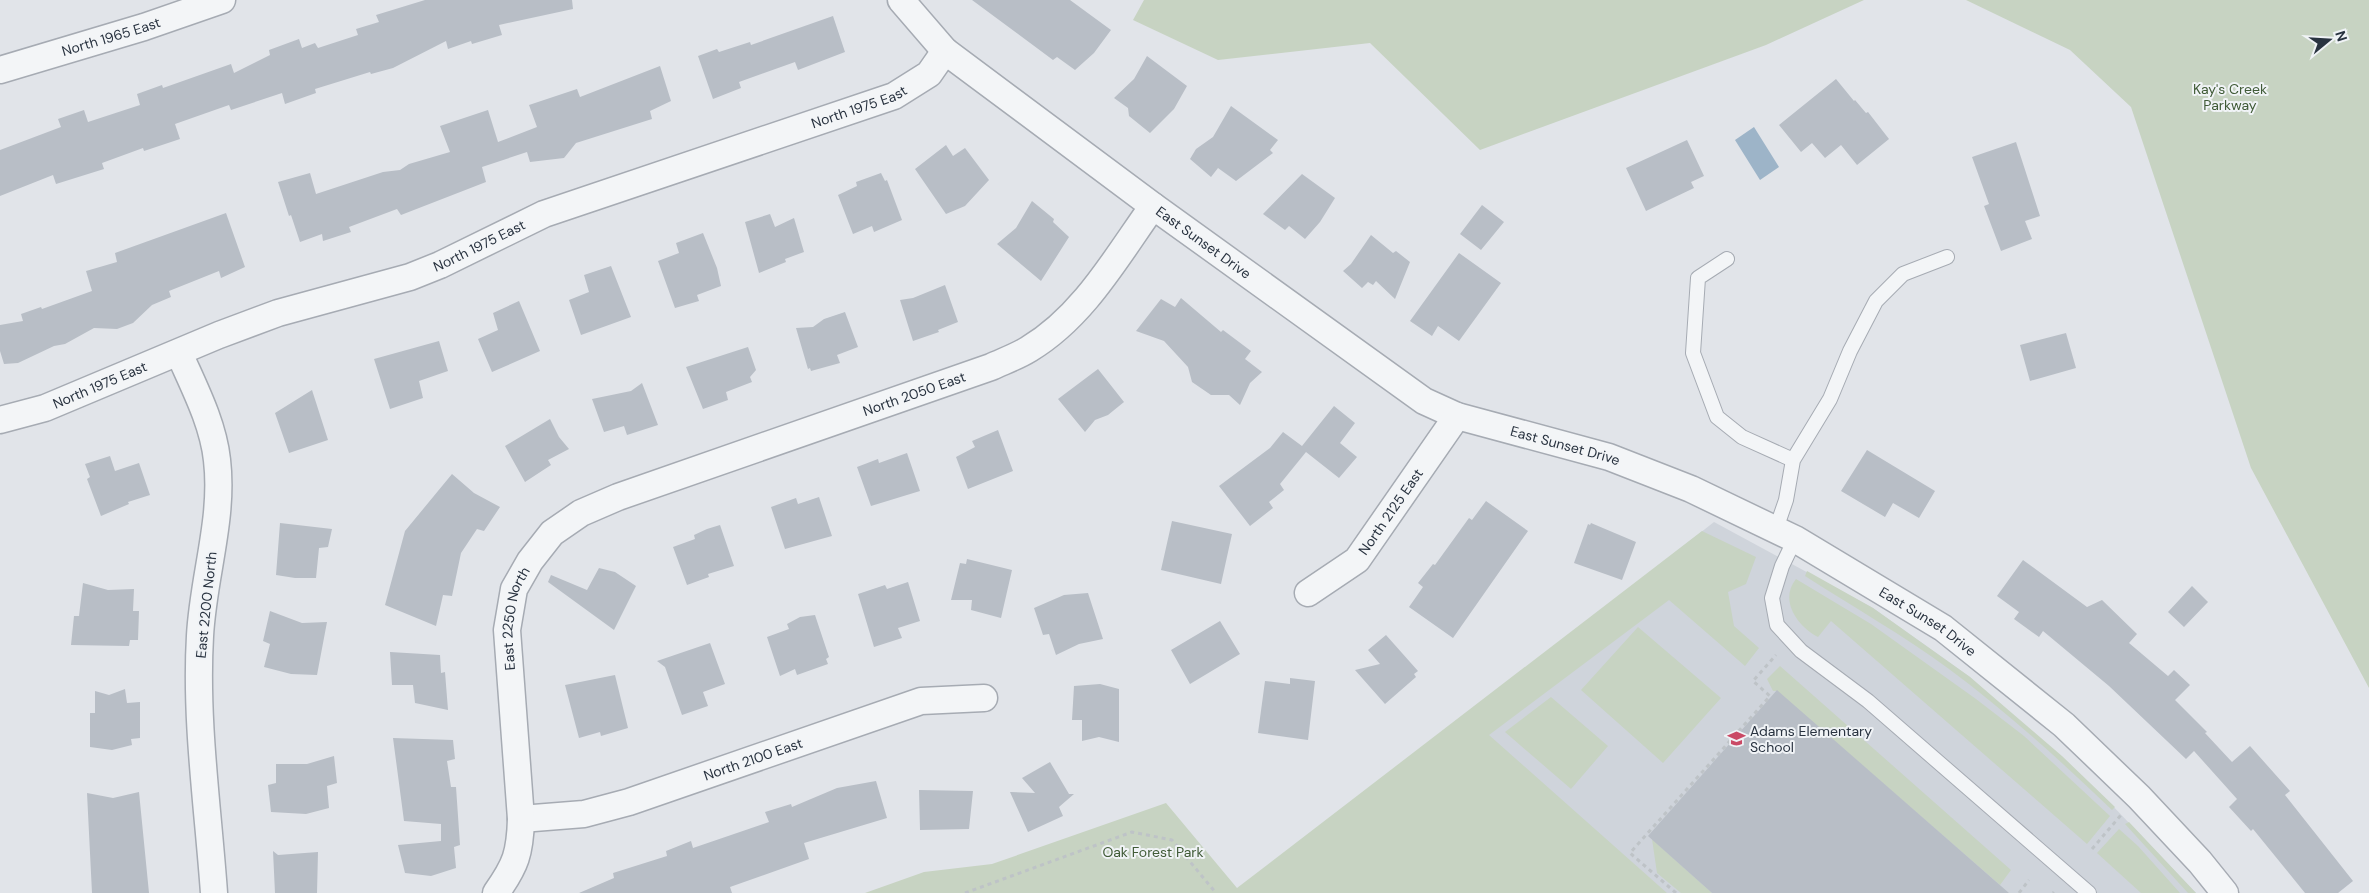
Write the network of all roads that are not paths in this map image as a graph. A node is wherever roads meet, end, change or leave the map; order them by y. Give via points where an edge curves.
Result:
1 (222, 0) edge
2 (901, 0) edge
3 (946, 51) junction
4 (0, 70) edge
5 (1153, 206) junction
6 (1947, 256) dead end
7 (1727, 259) dead end
8 (179, 353) junction
9 (1457, 416) junction
10 (0, 420) edge
11 (1793, 460) junction
12 (618, 497) joint
13 (1785, 534) junction
14 (1308, 593) dead end
15 (984, 698) dead end
16 (521, 819) junction
17 (214, 893) edge
18 (496, 893) edge
19 (2089, 893) edge
20 (2225, 893) edge

1 - 4 street, North 1965 East
2 - 3 street, East Sunset Drive
3 - 5 street, East Sunset Drive
3 - 8 street, North 1975 East via 929,74 894,96 544,214 410,277 278,313
5 - 9 street, East Sunset Drive via 1424,401
5 - 12 street, North 2050 East via 1087,298 1056,329 1029,349 991,367
6 - 11 lane via 1903,274 1876,301 1830,399
7 - 11 lane via 1698,278 1693,353 1717,417 1742,437
8 - 10 street, North 1975 East via 45,408
8 - 17 street, East 2200 North via 208,421 217,459 218,498 200,636 200,707
9 - 13 street, East Sunset Drive via 1609,457 1692,488
9 - 14 street, North 2125 East via 1357,560
11 - 13 lane via 1786,500
12 - 16 street, East 2250 North via 581,513 552,533 514,589 507,630
13 - 19 lane via 1782,566 1772,598 1777,625 1801,651 1868,700
13 - 20 street, East Sunset Drive via 1942,628 2064,725 2173,833
15 - 16 street, North 2100 East via 921,701 629,802 584,814
16 - 18 street via 520,847 515,862

